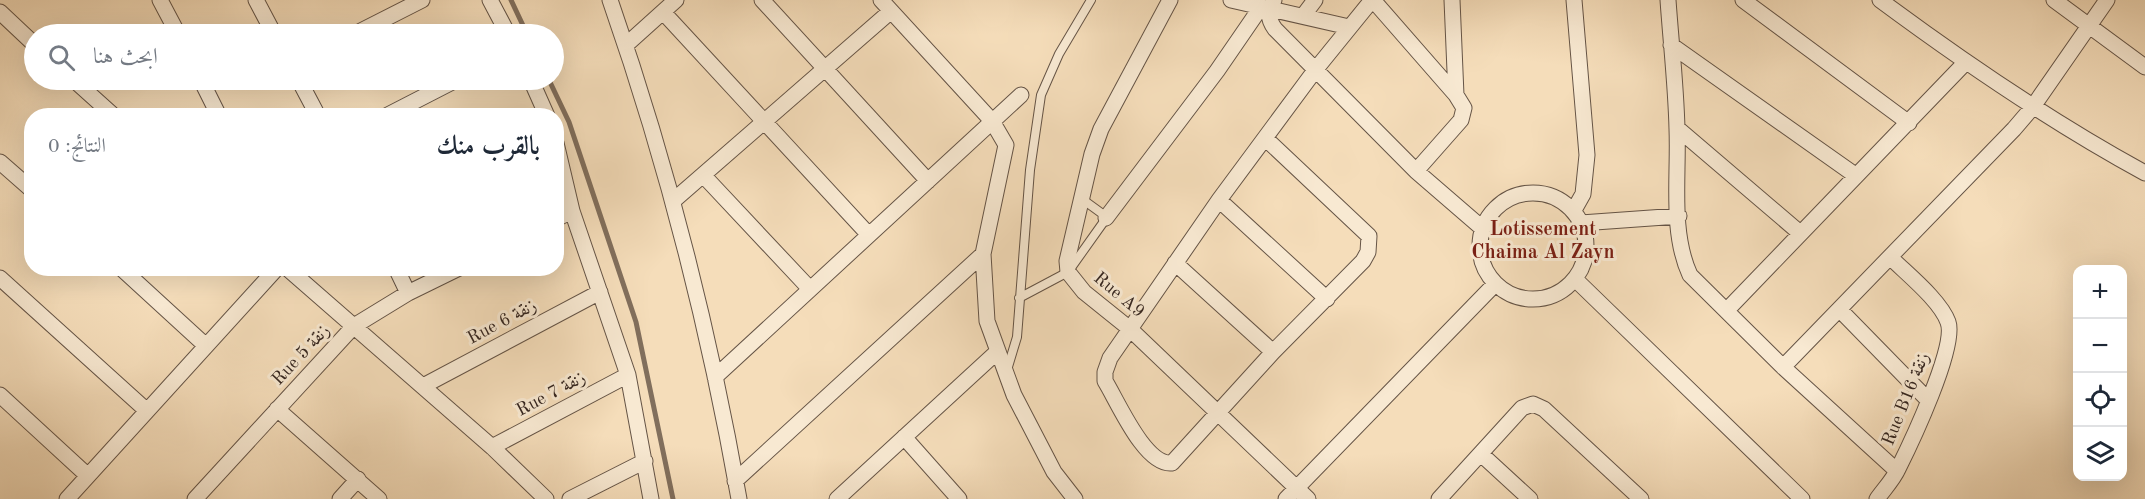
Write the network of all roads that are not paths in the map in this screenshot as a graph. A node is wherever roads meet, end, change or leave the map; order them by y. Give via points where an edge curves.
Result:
1 (160, 0) edge
2 (256, 0) edge
3 (422, 0) edge
4 (490, 0) edge
5 (610, 0) edge
6 (676, 0) edge
7 (762, 0) edge
8 (1091, 0) edge
9 (1170, 0) edge
10 (1231, 0) edge
11 (1315, 0) edge
12 (1372, 0) edge
13 (1452, 0) edge
14 (1574, 0) edge
15 (1668, 0) edge
16 (1743, 0) edge
17 (1880, 0) edge
18 (2054, 0) edge
19 (2107, 0) edge
20 (1268, 5) edge
21 (886, 6) edge
22 (0, 12) edge
23 (663, 12) junction
24 (1303, 15) junction
25 (173, 24) edge
26 (269, 24) edge
27 (375, 24) edge
28 (503, 24) edge
29 (2089, 26) junction
30 (1349, 27) junction
31 (24, 35) edge
32 (626, 45) junction
33 (1671, 45) junction
34 (1965, 63) junction
35 (2145, 67) edge
36 (825, 69) junction
37 (1316, 69) junction
38 (85, 90) edge
39 (206, 90) edge
40 (304, 90) edge
41 (437, 90) edge
42 (535, 90) edge
43 (1021, 94) dead end
44 (1456, 95) junction
45 (105, 108) edge
46 (215, 108) edge
47 (314, 108) edge
48 (402, 108) edge
49 (543, 108) edge
50 (2032, 108) junction
51 (992, 121) junction
52 (764, 122) junction
53 (1909, 123) junction
54 (1677, 128) junction
55 (1265, 138) junction
56 (0, 162) edge
57 (1416, 171) junction
58 (2145, 173) edge
59 (703, 175) junction
60 (1855, 175) junction
61 (564, 177) edge
62 (928, 181) junction
63 (24, 183) edge
64 (1082, 199) junction
65 (1219, 200) junction
66 (673, 201) junction
67 (572, 211) junction
68 (564, 215) edge
69 (1679, 216) junction
70 (1577, 217) junction
71 (1106, 218) junction
72 (1482, 228) junction
73 (1800, 233) junction
74 (868, 235) junction
75 (983, 254) junction
76 (1890, 257) junction
77 (1175, 263) junction
78 (1068, 272) junction
79 (130, 276) edge
80 (270, 276) edge
81 (296, 276) edge
82 (400, 276) edge
83 (443, 276) edge
84 (0, 278) edge
85 (1575, 279) junction
86 (1494, 284) junction
87 (810, 289) junction
88 (600, 292) junction
89 (408, 293) junction
90 (1019, 298) junction
91 (1327, 298) junction
92 (1727, 310) junction
93 (1839, 310) junction
94 (354, 326) junction
95 (1130, 329) junction
96 (205, 345) junction
97 (998, 351) junction
98 (1274, 352) junction
99 (1783, 367) junction
100 (1006, 373) junction
101 (628, 375) junction
102 (715, 377) junction
103 (423, 386) junction
104 (0, 395) edge
105 (1928, 400) junction
106 (277, 409) junction
107 (146, 410) junction
108 (1220, 413) junction
109 (904, 437) junction
110 (492, 447) junction
111 (1481, 454) junction
112 (645, 461) junction
113 (1897, 471) junction
114 (88, 476) junction
115 (358, 478) junction
116 (735, 481) junction
117 (1297, 495) edge
118 (846, 496) edge
119 (1067, 496) edge
120 (67, 499) edge
121 (195, 499) edge
122 (340, 499) edge
123 (379, 499) edge
124 (546, 499) edge
125 (570, 499) edge
126 (651, 499) edge
127 (739, 499) edge
128 (959, 499) edge
129 (1439, 499) edge
130 (1530, 499) edge
131 (1641, 499) edge
132 (1802, 499) edge
133 (1877, 499) edge

1 - 25 street
2 - 26 street
3 - 27 street
4 - 28 street
5 - 32 street
6 - 23 street
7 - 36 street
8 - 90 lane via 1059,54 1041,96
9 - 64 street, Rue A9 via 1101,129
10 - 20 street
11 - 24 street
12 - 30 street
12 - 44 street
13 - 44 street
14 - 70 street via 1587,155
15 - 33 street
16 - 53 street
17 - 34 street
18 - 29 street
19 - 29 street
20 - 24 street
20 - 37 street via 1275,28
20 - 71 street
21 - 36 street
21 - 51 street
22 - 31 street
23 - 32 street
23 - 52 street
24 - 30 street
29 - 35 street
29 - 50 street
30 - 37 street
32 - 66 street
33 - 54 street
33 - 60 street
34 - 50 street
34 - 53 street
36 - 52 street
36 - 62 street
37 - 55 street
37 - 57 street
38 - 45 street
39 - 46 street
40 - 47 street
41 - 48 street
42 - 49 street
43 - 51 street
44 - 57 street via 1464,108 1461,120
50 - 58 street
50 - 76 street
51 - 62 street
51 - 75 street via 1006,145
52 - 59 street
52 - 74 street
53 - 60 street
54 - 69 street
54 - 73 street
55 - 65 street
55 - 91 street via 1369,236 1363,261
56 - 63 street
57 - 72 street
59 - 66 street
59 - 87 street
60 - 73 street
61 - 67 street
62 - 74 street
64 - 71 lane
64 - 78 street, Rue A9 via 1067,261
65 - 77 street
65 - 91 street
66 - 102 street
67 - 68 street
67 - 88 street
69 - 70 street
69 - 92 street via 1682,257 1690,275
70 - 72 street via 1561,200 1547,194 1523,193 1501,202
70 - 85 street via 1586,237 1586,252
71 - 78 lane
72 - 86 street via 1480,258
73 - 92 street
74 - 87 street
75 - 97 street via 987,321
75 - 116 street
76 - 93 street
76 - 105 street, Rue B16 زنقة via 1942,310 1949,325 1944,360
77 - 95 street
77 - 98 street
78 - 90 lane
78 - 95 street, Rue A9 via 1084,292
79 - 96 street
80 - 96 street
81 - 94 street
82 - 89 street
83 - 89 street, Rue 5 زنقة
84 - 107 street
85 - 86 street via 1561,291 1536,299 1509,294
85 - 132 street
86 - 117 street
87 - 102 street
88 - 101 street
88 - 103 street, Rue 6 زنقة
89 - 94 street, Rue 5 زنقة
90 - 100 lane via 1017,337
91 - 98 street
92 - 99 street
93 - 99 street
93 - 105 street
94 - 103 street
94 - 106 street, Rue 5 زنقة
95 - 108 street, Rue A9
95 - 108 street via 1110,358 1105,381 1153,458 1172,463
96 - 107 street
97 - 100 street
97 - 109 street
98 - 108 street
99 - 113 street
100 - 119 street via 1014,396
101 - 110 street, Rue 7 زنقة
101 - 112 street
102 - 116 street
103 - 110 street
104 - 114 street
105 - 113 street, Rue B16 زنقة
106 - 115 street
106 - 121 street, Rue 5 زنقة
107 - 114 street
108 - 117 street, Rue A9
109 - 118 street
109 - 128 street
110 - 124 street
111 - 129 street
111 - 130 street
111 - 131 street via 1522,408 1539,405
112 - 125 street
112 - 126 street
113 - 133 street, Rue B16 زنقة
114 - 120 street
115 - 122 street
115 - 123 street
116 - 127 street

